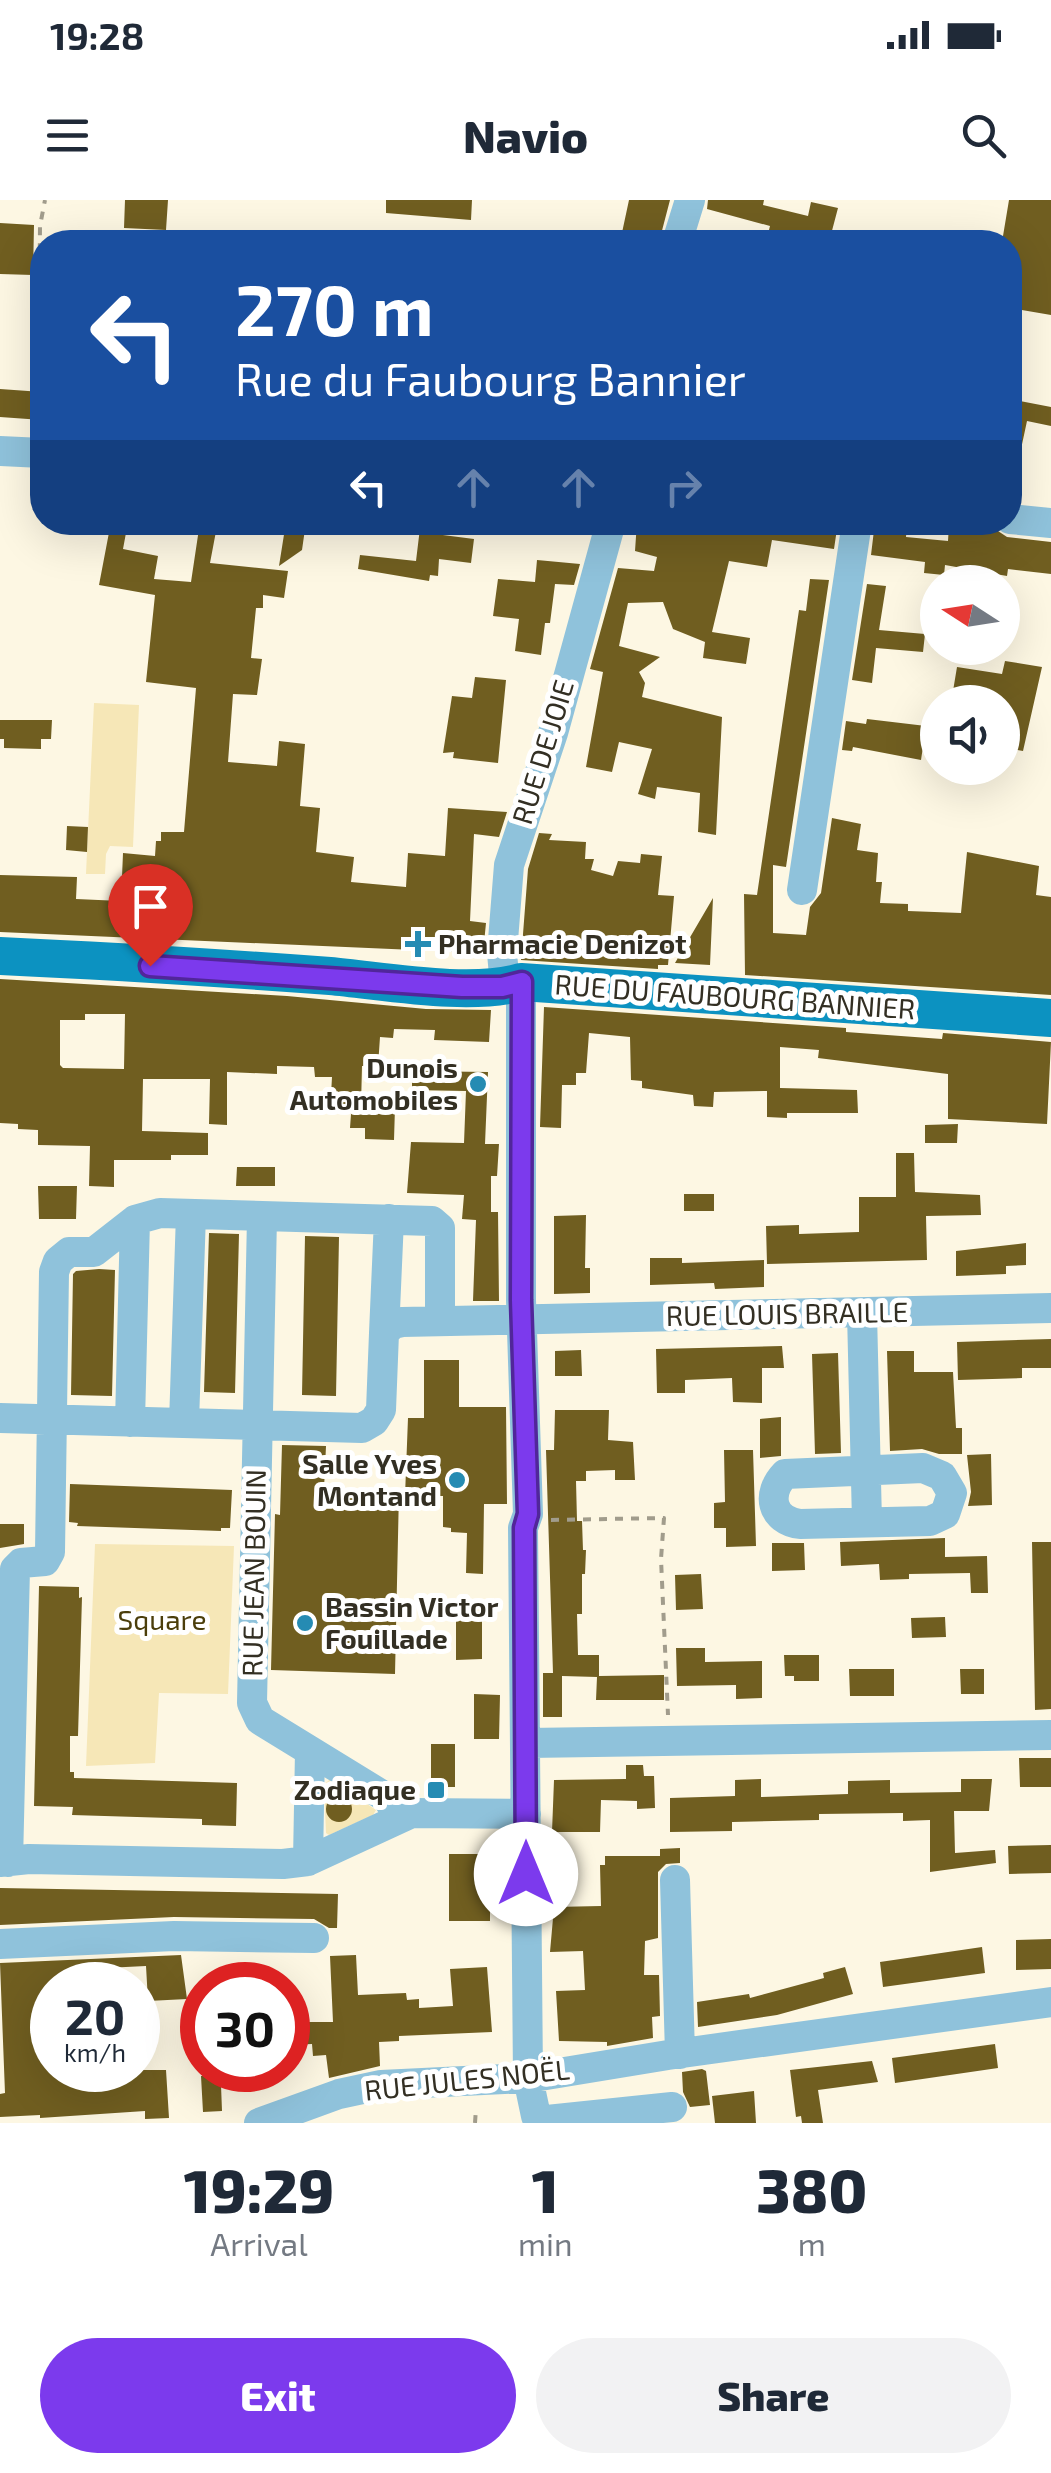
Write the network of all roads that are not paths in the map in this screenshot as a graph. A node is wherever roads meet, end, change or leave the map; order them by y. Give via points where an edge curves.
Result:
1 (690, 200) edge
2 (681, 230) edge
3 (1022, 520) edge
4 (1051, 523) edge
5 (606, 535) edge
6 (856, 535) edge
7 (802, 890) dead end
8 (0, 956) edge
9 (513, 984) junction
10 (1051, 1018) edge
11 (191, 1214) junction
12 (262, 1217) junction
13 (389, 1219) junction
14 (134, 1220) junction
15 (1051, 1308) edge
16 (862, 1313) junction
17 (522, 1320) junction
18 (440, 1321) junction
19 (384, 1333) junction
20 (0, 1418) edge
21 (52, 1420) junction
22 (130, 1422) junction
23 (184, 1424) junction
24 (257, 1424) junction
25 (866, 1470) junction
26 (868, 1522) junction
27 (1051, 1735) edge
28 (528, 1743) junction
29 (310, 1752) junction
30 (526, 1814) junction
31 (399, 1818) junction
32 (308, 1861) junction
33 (4, 1862) edge
34 (675, 1880) dead end
35 (314, 1938) dead end
36 (0, 1944) edge
37 (1051, 2002) edge
38 (674, 2055) junction
39 (528, 2078) junction
40 (674, 2115) edge
41 (258, 2123) edge

1 - 2 street
3 - 4 street
5 - 9 street, RUE DE JOIE via 553,733 508,864 502,953
6 - 7 street
8 - 9 main road, RUE DU FAUBOURG BANNIER via 462,987
9 - 10 main road, RUE DU FAUBOURG BANNIER
9 - 17 street, RUE DE JOIE
11 - 12 street
11 - 14 street
11 - 23 street
12 - 13 street
12 - 24 street
13 - 18 street via 438,1224
13 - 19 street
14 - 21 street via 94,1252 70,1252 58,1261
14 - 22 street
15 - 16 street, RUE LOUIS BRAILLE
16 - 17 street, RUE LOUIS BRAILLE
16 - 25 street
17 - 18 street, RUE LOUIS BRAILLE
17 - 28 street, RUE DE JOIE
18 - 19 street, RUE LOUIS BRAILLE via 402,1322
19 - 24 street via 382,1410 374,1421 362,1428
20 - 21 street
21 - 22 street
21 - 33 street via 50,1552 45,1561 15,1569
22 - 23 street
23 - 24 street
24 - 29 street, RUE JEAN BOUIN via 252,1704 260,1720
25 - 26 street
25 - 26 street via 934,1471 952,1494 946,1514 937,1518
25 - 26 street via 785,1474 772,1498 789,1523
27 - 28 street
28 - 30 street, RUE DE JOIE
29 - 31 street, RUE JEAN BOUIN via 387,1798
29 - 32 street
30 - 31 street via 420,1812
30 - 39 street, RUE DE JOIE
31 - 32 street
32 - 33 street
34 - 38 street
35 - 36 street
37 - 38 street, RUE JULES NOËL
38 - 39 street, RUE JULES NOËL
38 - 40 street
39 - 40 street via 536,2116 548,2120
39 - 41 street, RUE JULES NOËL via 381,2085

